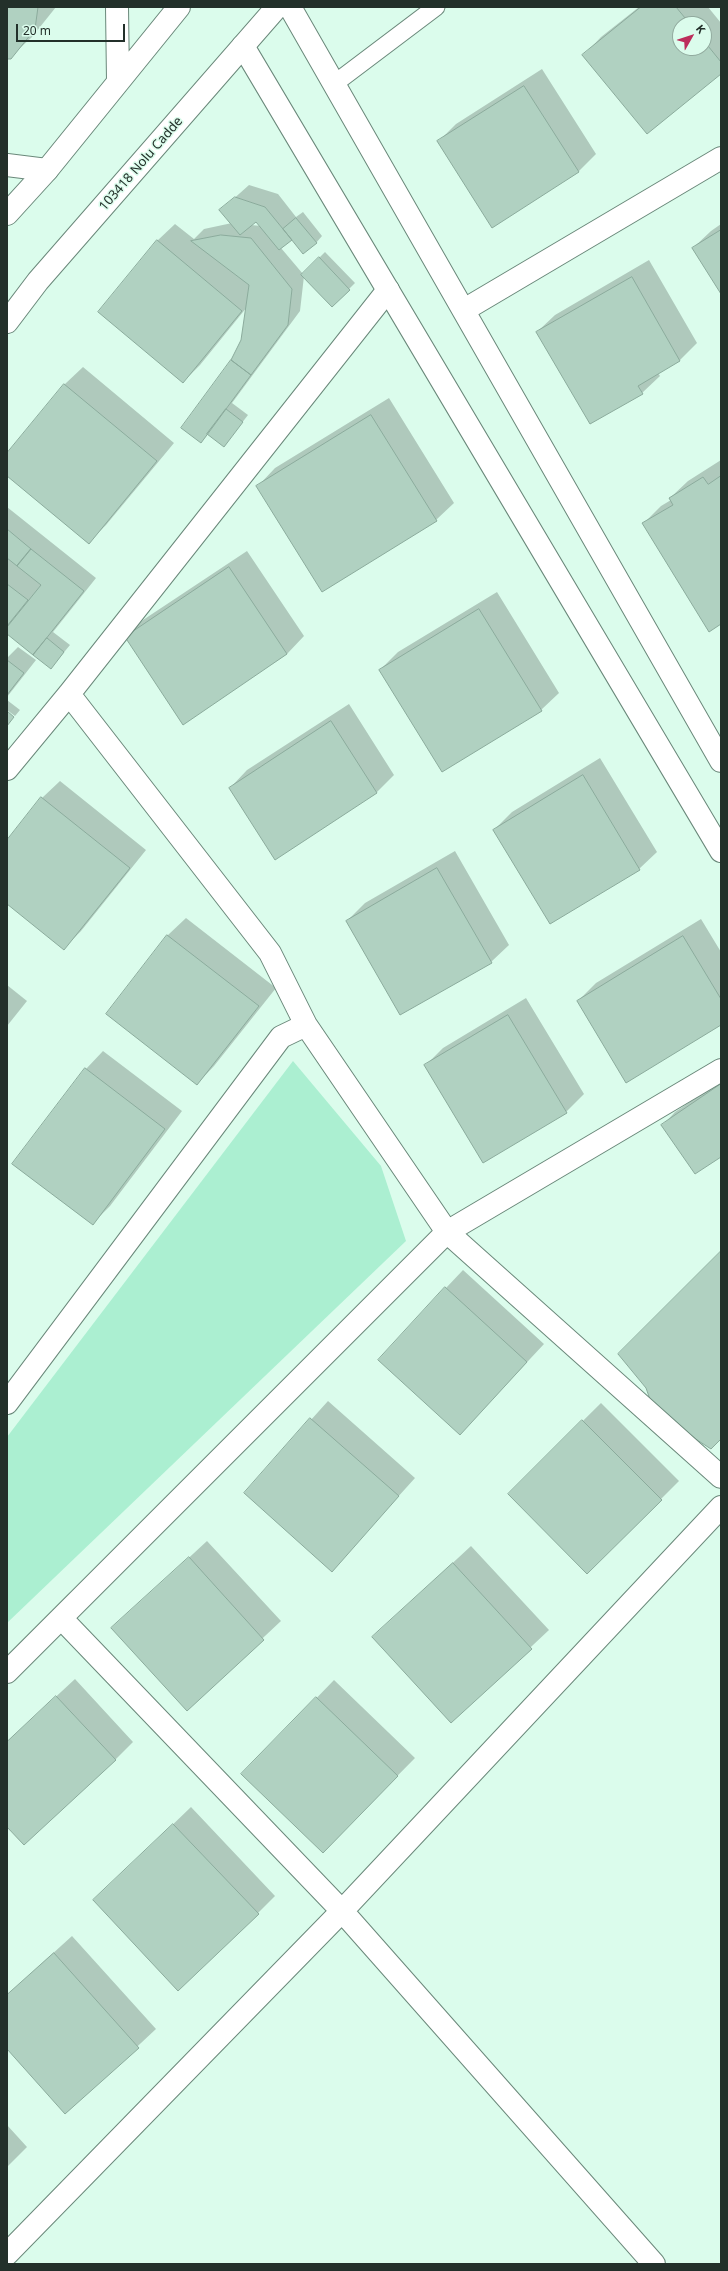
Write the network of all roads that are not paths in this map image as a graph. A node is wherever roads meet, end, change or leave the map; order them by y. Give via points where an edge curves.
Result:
1 (116, 7) edge
2 (179, 7) edge
3 (277, 7) edge
4 (290, 7) edge
5 (436, 7) edge
6 (243, 46) junction
7 (118, 81) junction
8 (334, 84) junction
9 (721, 158) edge
10 (7, 165) edge
11 (47, 170) junction
12 (7, 214) edge
13 (388, 290) junction
14 (464, 310) junction
15 (7, 322) edge
16 (69, 694) junction
17 (721, 761) edge
18 (7, 769) edge
19 (721, 851) edge
20 (306, 1025) junction
21 (721, 1070) edge
22 (447, 1232) junction
23 (10, 1393) edge
24 (721, 1477) edge
25 (721, 1507) edge
26 (62, 1619) junction
27 (7, 1672) edge
28 (342, 1911) junction
29 (7, 2254) edge
30 (654, 2264) edge

1 - 7 street
2 - 7 street
3 - 6 street, 103418 Nolu Cadde
4 - 8 street
5 - 8 lane
6 - 13 street
6 - 15 street, 103418 Nolu Cadde via 38,281
7 - 11 street
8 - 14 street
9 - 14 street
10 - 11 street
11 - 12 street
13 - 16 street
13 - 19 street
14 - 17 street
16 - 18 street
16 - 20 street via 270,953
20 - 22 street
20 - 23 street via 281,1038
21 - 22 street
22 - 24 street
22 - 26 street
25 - 28 street
26 - 27 street
26 - 28 street
28 - 29 street
28 - 30 street

